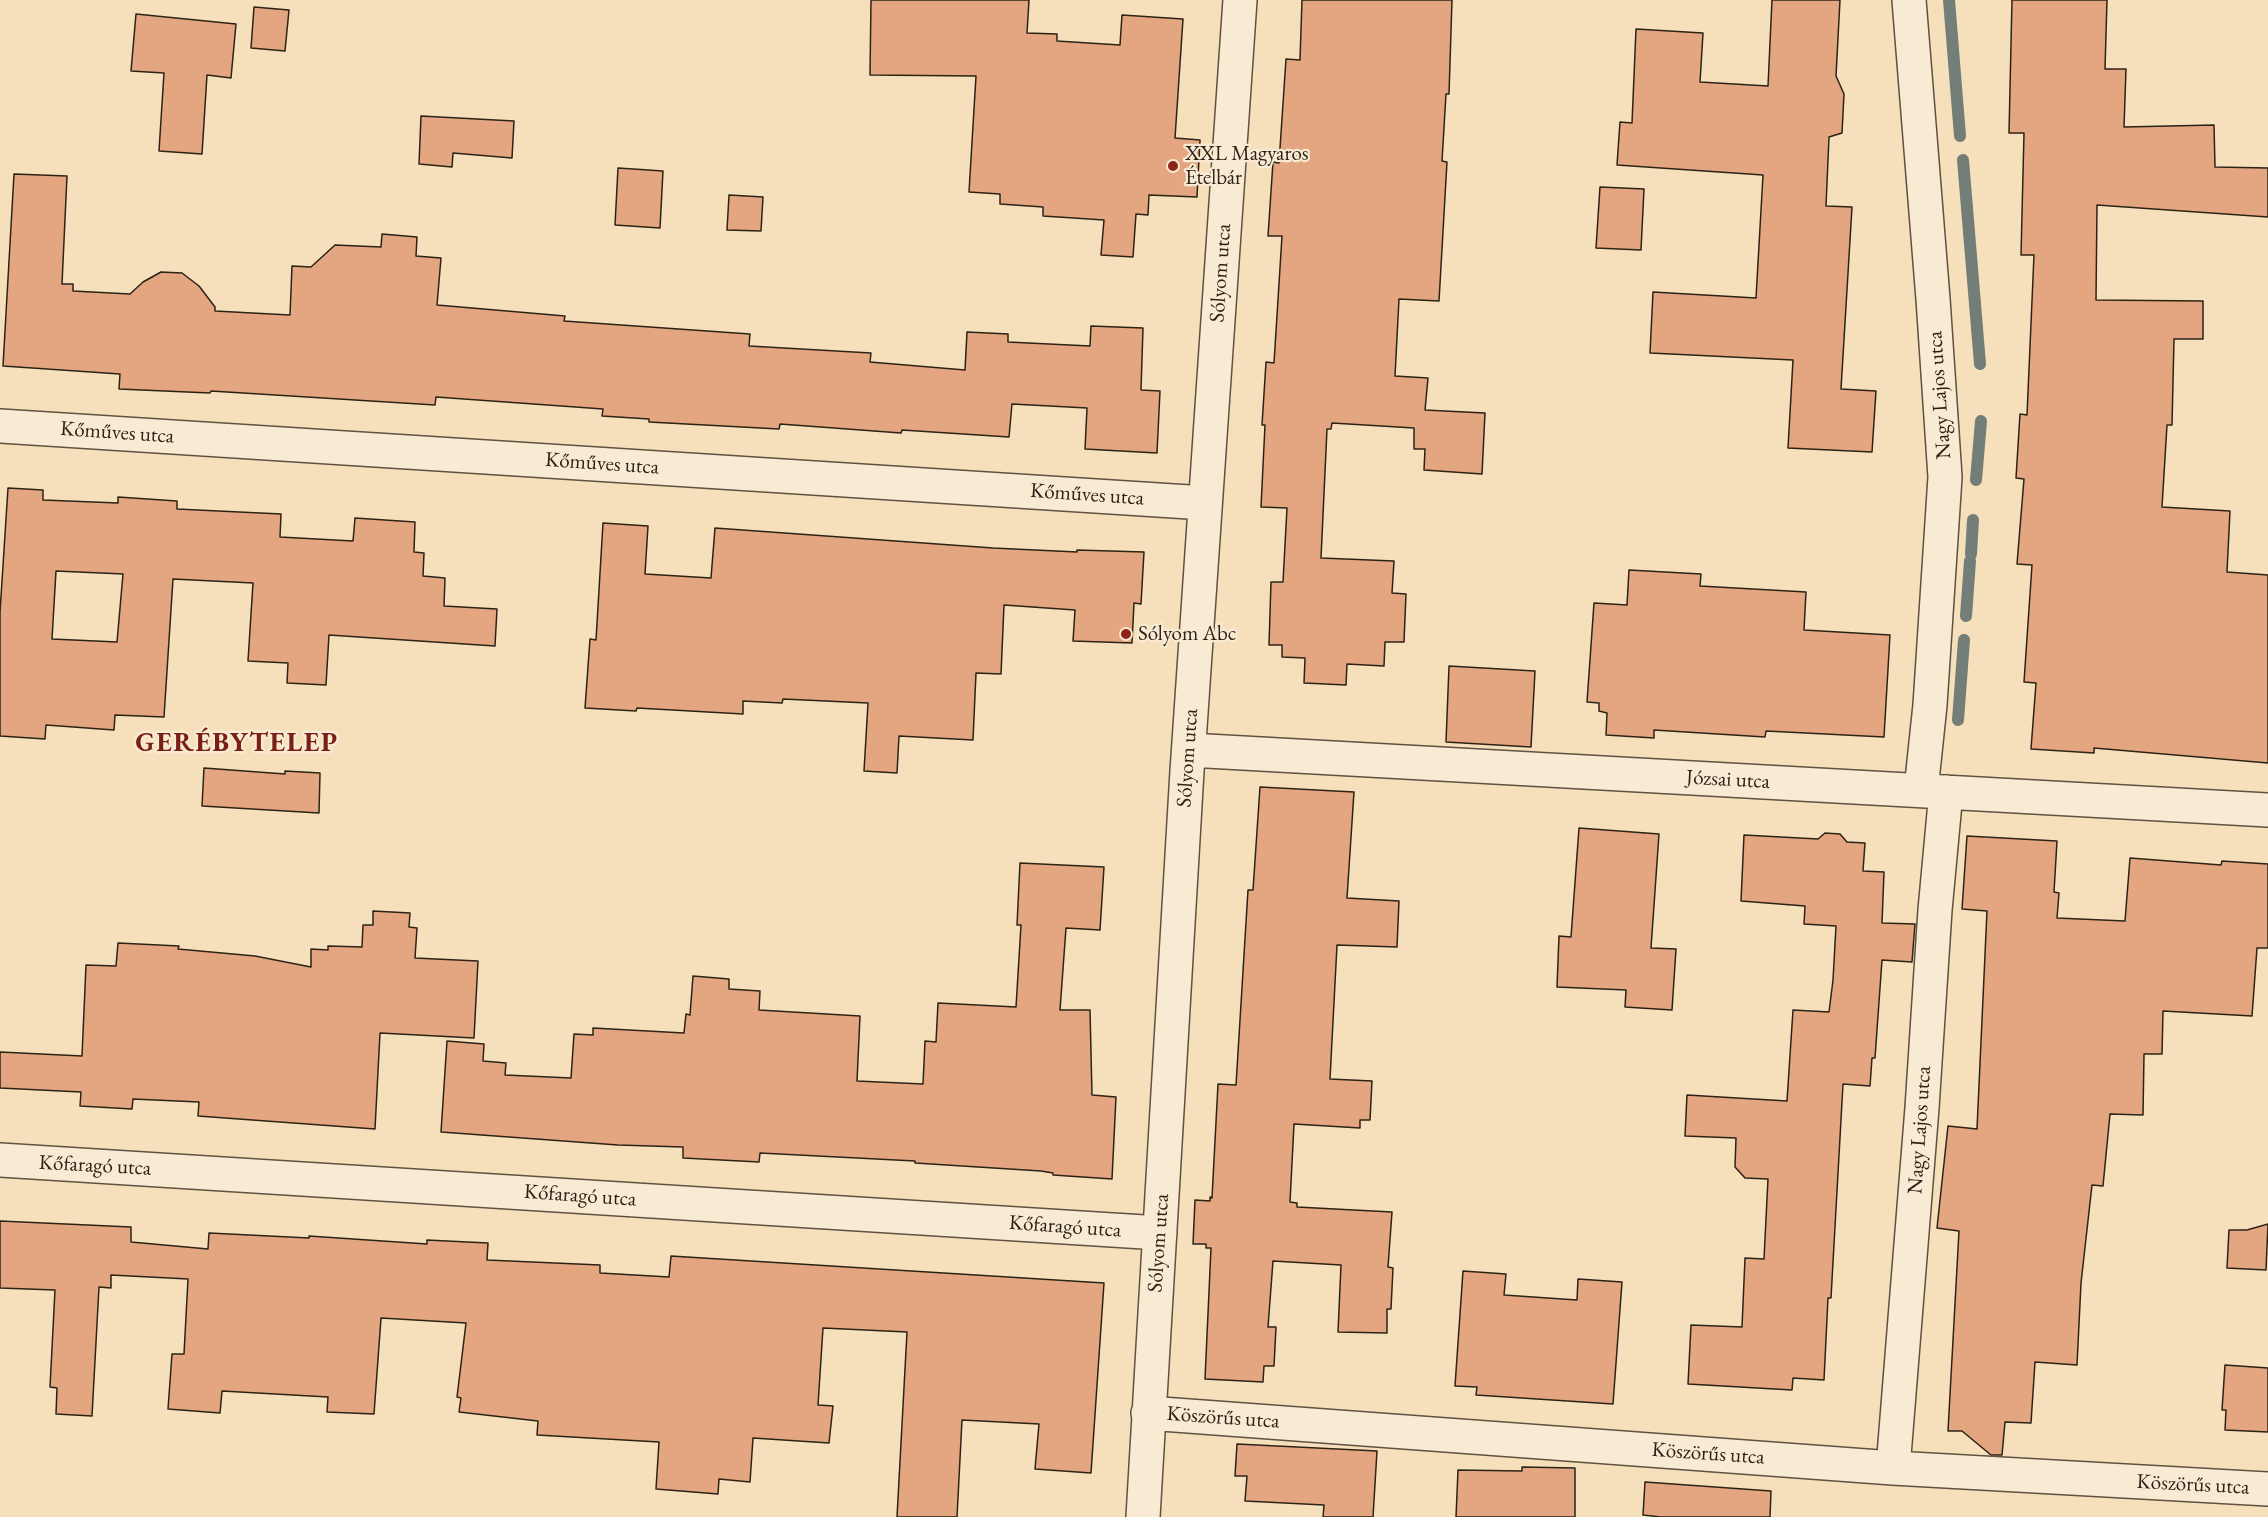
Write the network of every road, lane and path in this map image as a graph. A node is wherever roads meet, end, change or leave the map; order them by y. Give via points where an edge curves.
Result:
1 (1240, 0) edge
2 (1909, 0) edge
3 (0, 426) edge
4 (1205, 503) junction
5 (1189, 750) junction
6 (1933, 791) junction
7 (2268, 810) edge
8 (0, 1160) edge
9 (1160, 1233) junction
10 (1148, 1413) junction
11 (1893, 1468) junction
12 (2268, 1489) edge
13 (1143, 1517) edge

1 - 4 street, Sólyom utca
2 - 6 street, Nagy Lajos utca via 1945,477 1930,705
3 - 4 street, Kőműves utca
4 - 5 street, Sólyom utca
5 - 6 street, Józsai utca
5 - 9 street, Sólyom utca
6 - 7 street, Józsai utca
6 - 11 street, Nagy Lajos utca via 1935,910
8 - 9 street, Kőfaragó utca
9 - 10 street, Sólyom utca
10 - 11 street, Köszörűs utca
10 - 13 street, Sólyom utca
11 - 12 street, Köszörűs utca

